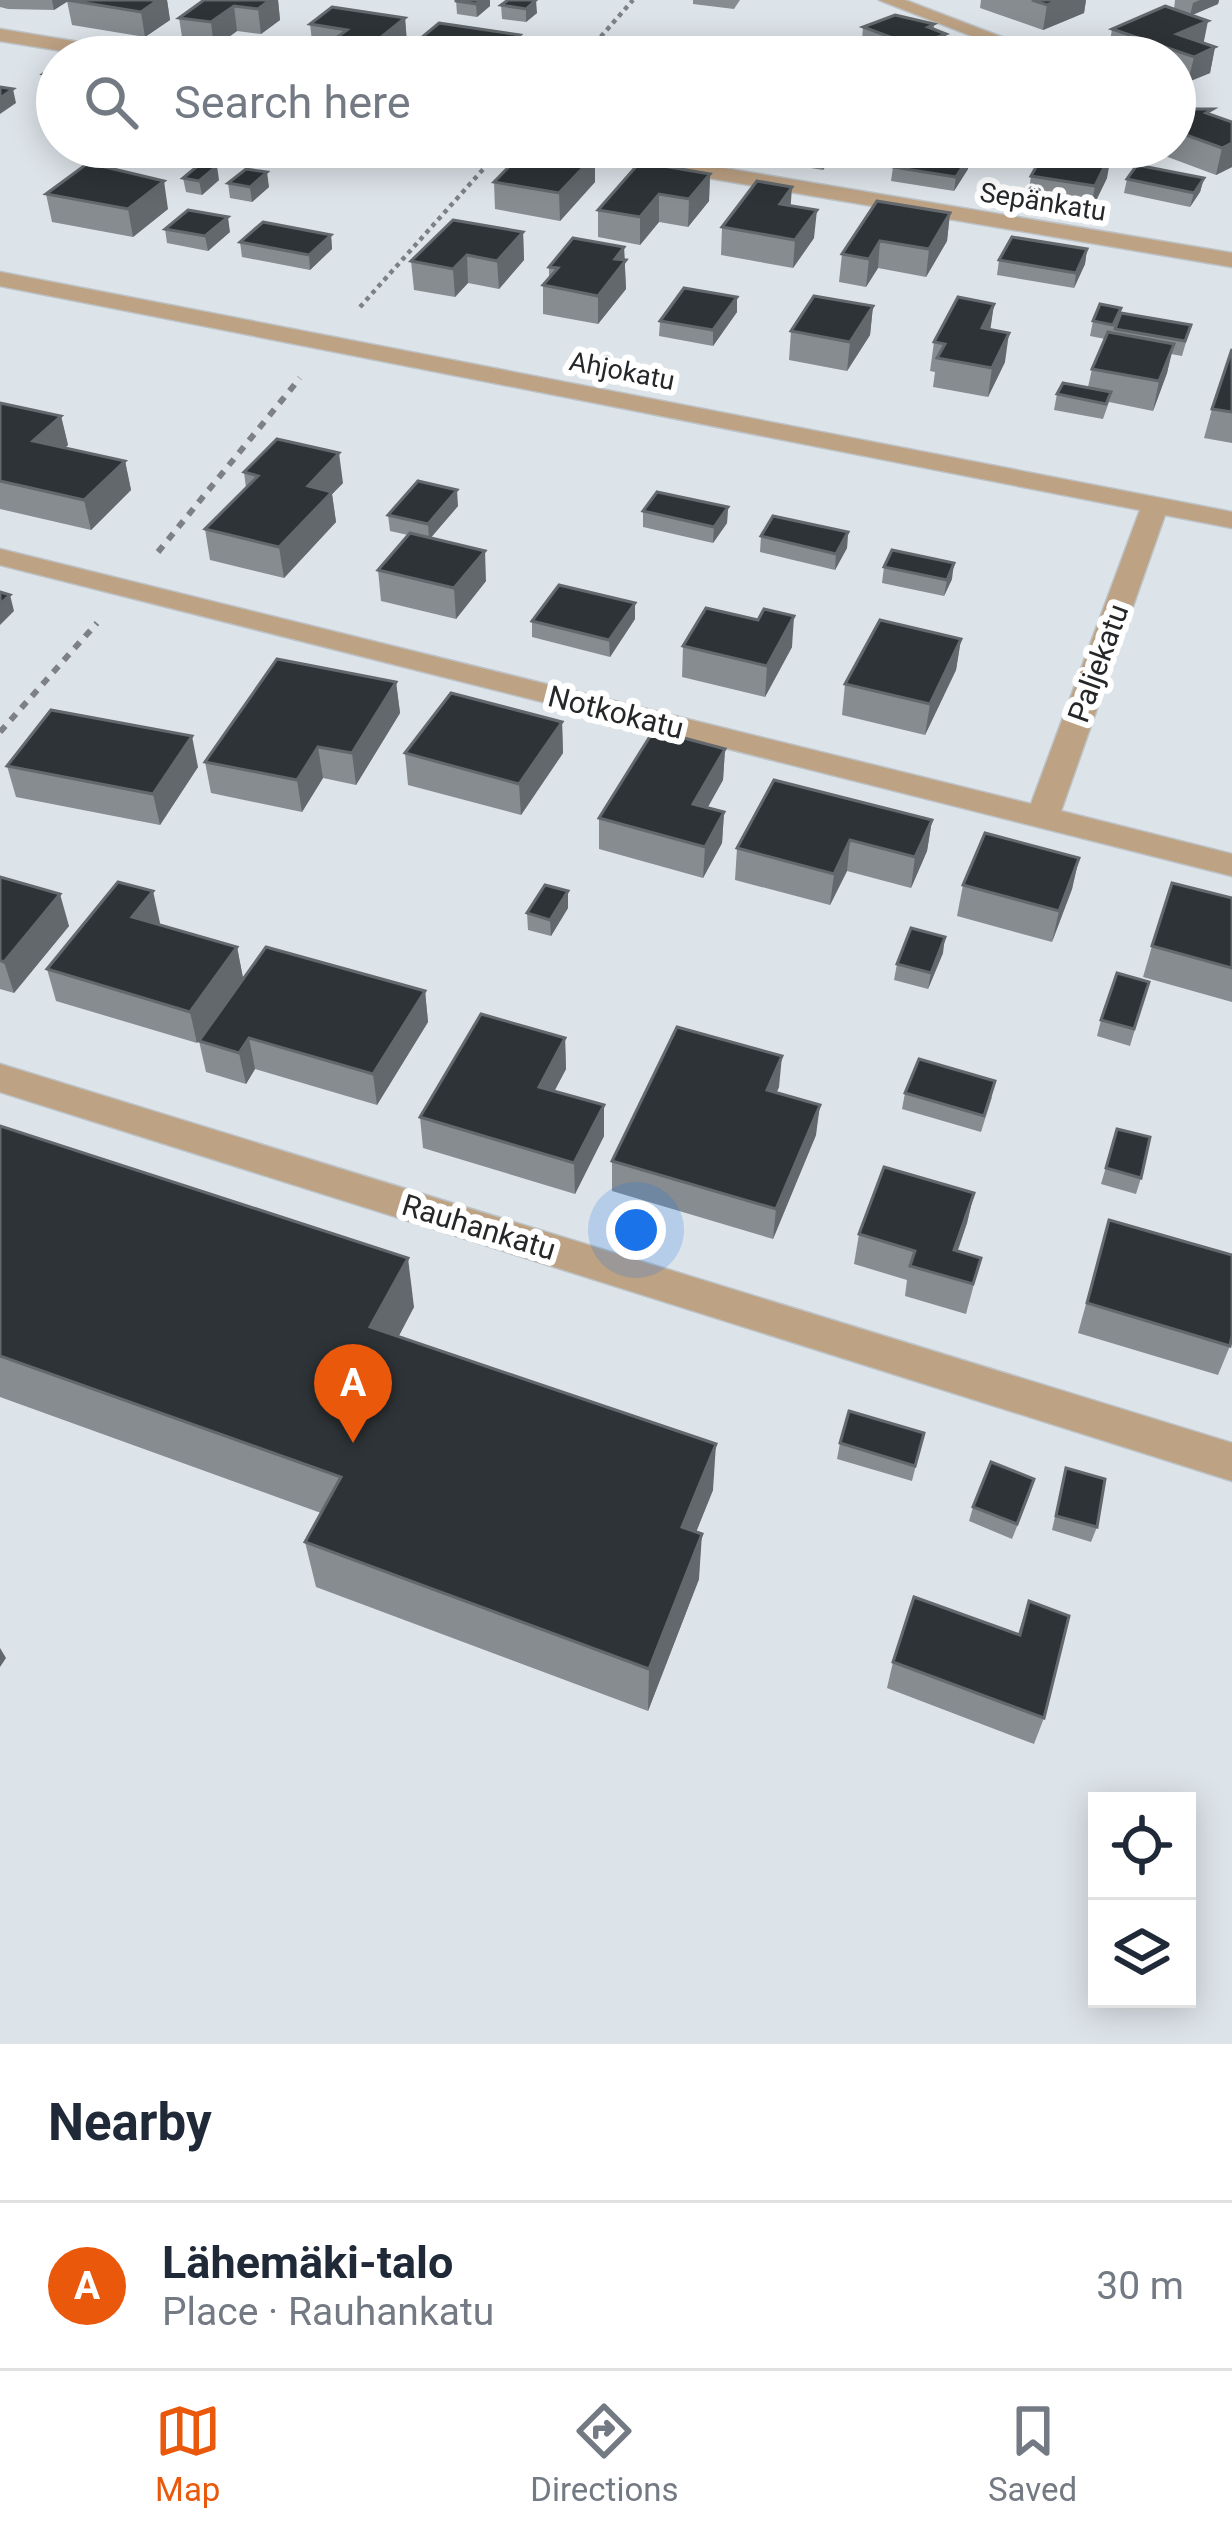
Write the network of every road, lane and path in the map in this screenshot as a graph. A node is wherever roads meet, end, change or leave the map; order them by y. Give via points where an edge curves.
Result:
1 (633, 0) edge
2 (888, 0) edge
3 (0, 35) edge
4 (601, 36) edge
5 (987, 36) edge
6 (36, 41) edge
7 (686, 168) edge
8 (1232, 260) edge
9 (0, 279) edge
10 (1156, 505) junction
11 (1232, 520) edge
12 (0, 557) edge
13 (128, 588) junction
14 (0, 732) edge
15 (1041, 821) junction
16 (1232, 866) edge
17 (0, 1078) edge
18 (1232, 1462) edge

1 - 4 path
2 - 5 street
3 - 6 street
7 - 8 street, Sepänkatu
9 - 10 street, Ahjokatu
10 - 11 street, Ahjokatu
10 - 15 street, Paljekatu
12 - 13 street, Notkokatu
13 - 14 path
13 - 15 street, Notkokatu
15 - 16 street, Notkokatu
17 - 18 street, Rauhankatu

